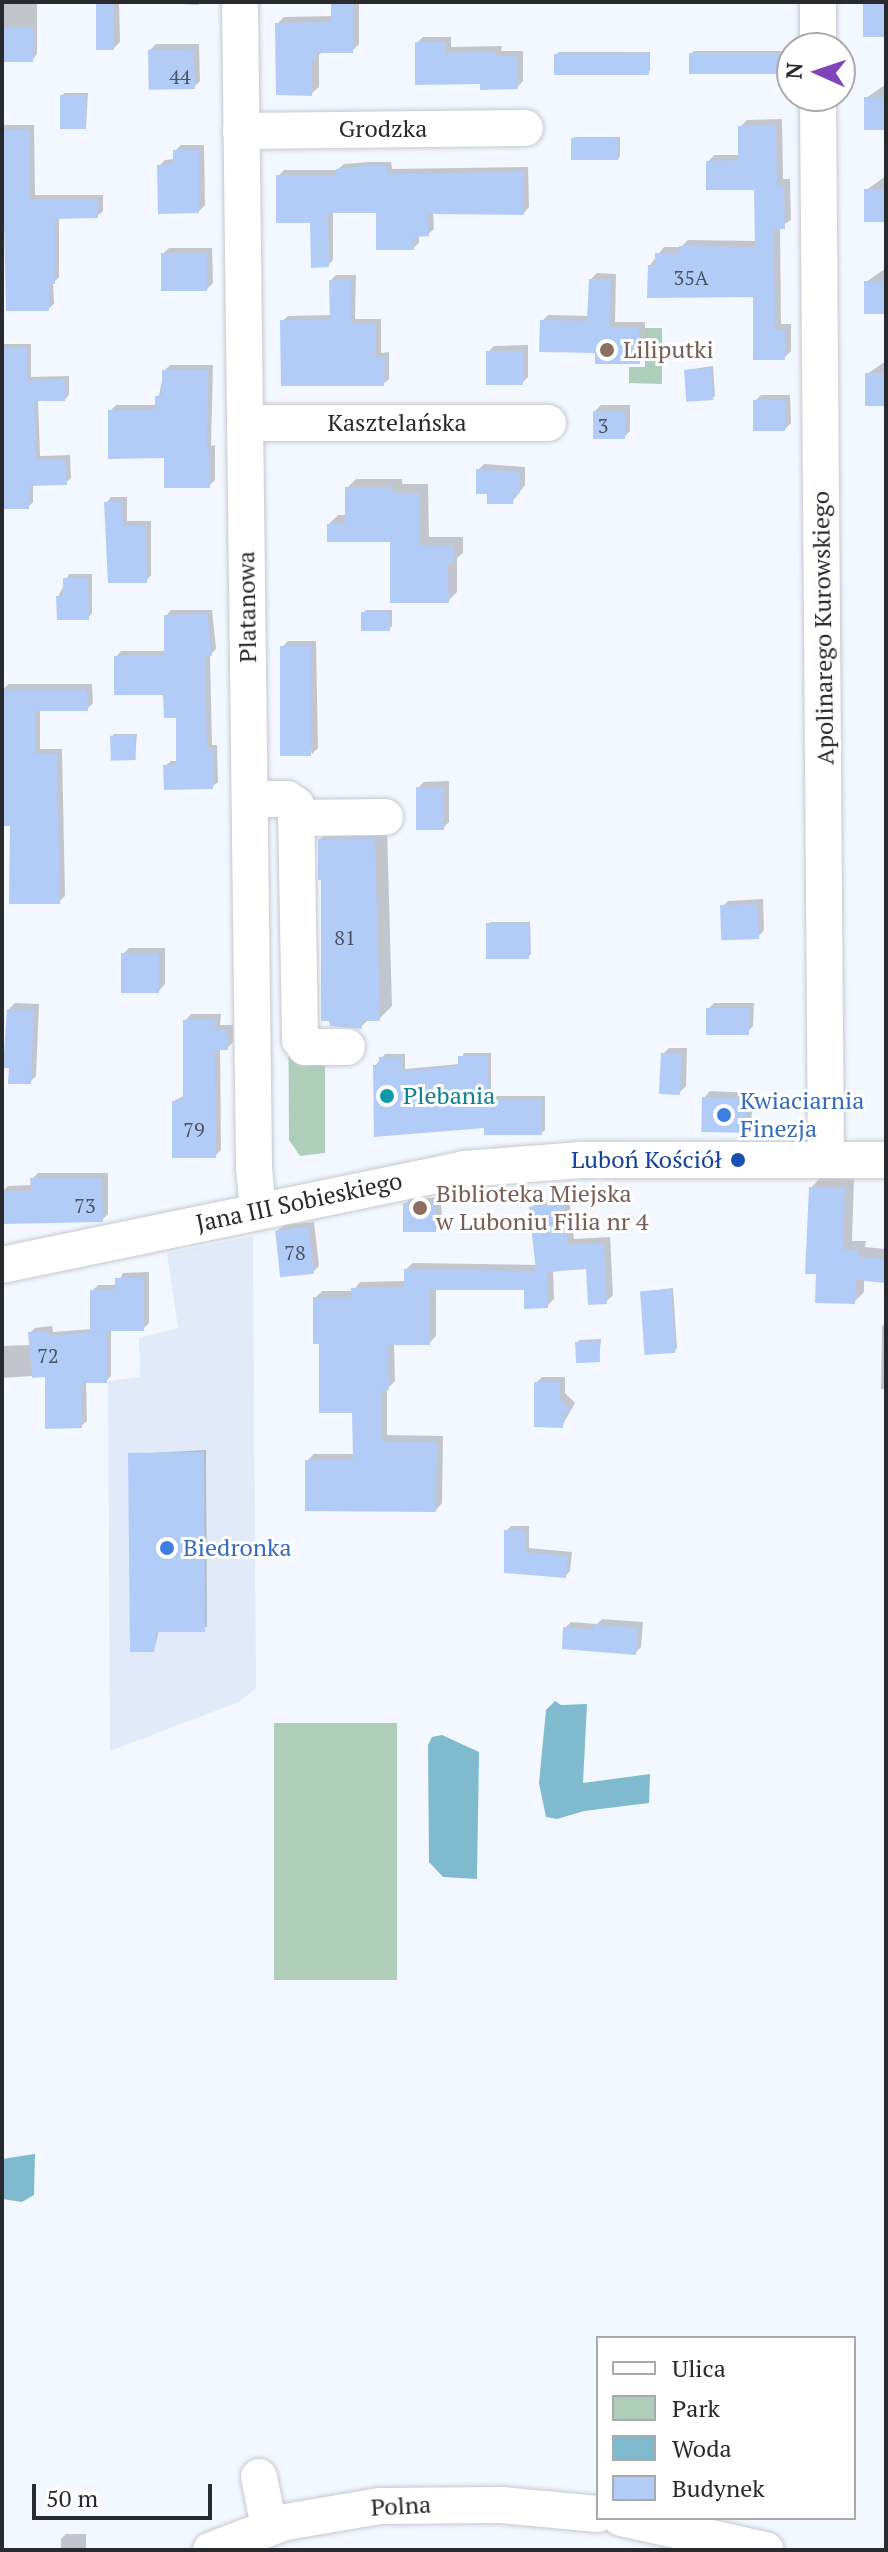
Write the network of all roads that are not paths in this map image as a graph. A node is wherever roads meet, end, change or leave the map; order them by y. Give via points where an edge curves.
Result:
1 (240, 2) edge
2 (818, 2) edge
3 (818, 32) edge
4 (818, 112) edge
5 (525, 128) dead end
6 (241, 131) junction
7 (245, 423) junction
8 (548, 423) dead end
9 (250, 799) junction
10 (385, 817) dead end
11 (296, 818) junction
12 (347, 1047) dead end
13 (826, 1160) junction
14 (886, 1160) edge
15 (258, 1211) junction
16 (2, 1265) edge
17 (259, 2477) dead end
18 (596, 2514) edge
19 (627, 2520) edge
20 (269, 2527) junction
21 (696, 2542) edge
22 (211, 2550) edge
23 (765, 2550) edge

1 - 6 street, Platanowa
2 - 3 street
4 - 13 street, Apolinarego Kurowskiego
5 - 6 street, Grodzka
6 - 7 street, Platanowa
7 - 8 street, Kasztelańska
7 - 9 street, Platanowa
9 - 11 street via 291,799
9 - 15 street, Platanowa
10 - 11 street
11 - 12 street via 299,1036 305,1047
13 - 14 street, Jana III Sobieskiego
13 - 15 street, Jana III Sobieskiego via 507,1164 414,1177
15 - 16 street, Jana III Sobieskiego
17 - 20 street
18 - 20 street, Polna via 501,2505 399,2504
19 - 21 street
20 - 22 street, Polna
21 - 23 street

